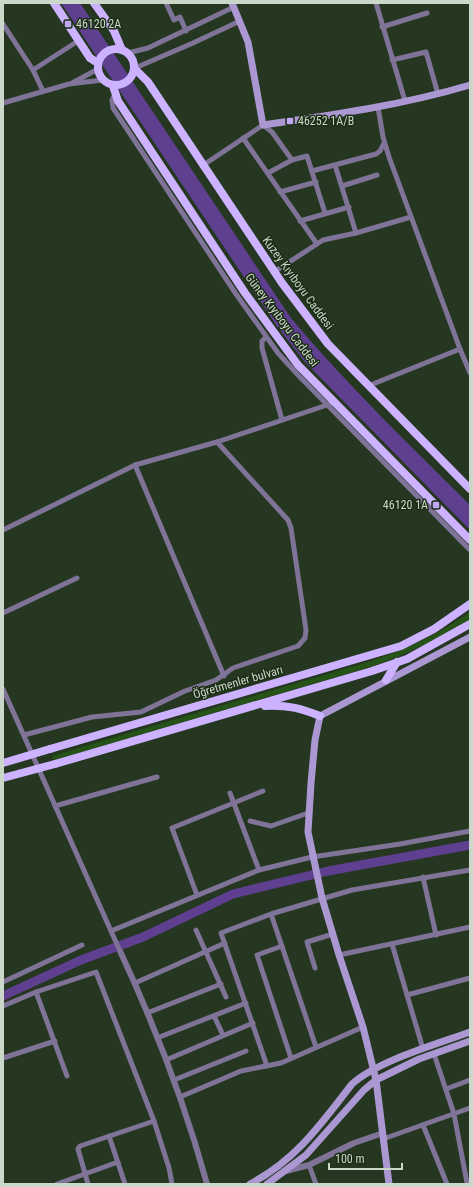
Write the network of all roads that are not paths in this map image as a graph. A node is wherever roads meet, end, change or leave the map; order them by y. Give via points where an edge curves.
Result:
1 (54, 3) edge
2 (94, 3) edge
3 (166, 3) edge
4 (376, 3) edge
5 (233, 5) edge
6 (426, 13) dead end
7 (240, 21) junction
8 (3, 24) edge
9 (382, 26) junction
10 (186, 31) junction
11 (78, 41) junction
12 (125, 51) junction
13 (392, 60) junction
14 (98, 66) junction
15 (135, 68) junction
16 (33, 70) junction
17 (103, 80) junction
18 (69, 84) junction
19 (470, 84) edge
20 (114, 90) junction
21 (43, 91) junction
22 (438, 94) junction
23 (404, 101) junction
24 (3, 103) edge
25 (378, 107) junction
26 (263, 125) junction
27 (243, 138) junction
28 (384, 143) junction
29 (292, 160) junction
30 (335, 164) junction
31 (202, 166) junction
32 (312, 171) junction
33 (268, 173) junction
34 (377, 176) dead end
35 (316, 182) junction
36 (342, 186) junction
37 (280, 192) junction
38 (348, 207) junction
39 (325, 213) junction
40 (411, 217) junction
41 (300, 221) junction
42 (356, 233) junction
43 (317, 244) junction
44 (274, 272) junction
45 (266, 337) junction
46 (460, 349) junction
47 (470, 373) edge
48 (368, 386) junction
49 (336, 402) junction
50 (327, 405) junction
51 (282, 420) junction
52 (217, 442) junction
53 (135, 465) junction
54 (470, 488) edge
55 (3, 530) edge
56 (470, 540) edge
57 (470, 550) edge
58 (77, 578) dead end
59 (470, 604) edge
60 (3, 612) edge
61 (470, 624) edge
62 (470, 637) edge
63 (397, 662) junction
64 (224, 676) junction
65 (386, 680) junction
66 (3, 689) edge
67 (252, 706) junction
68 (142, 712) junction
69 (320, 716) junction
70 (144, 722) junction
71 (24, 735) junction
72 (3, 763) edge
73 (156, 777) dead end
74 (3, 778) edge
75 (264, 791) dead end
76 (230, 793) dead end
77 (234, 804) junction
78 (55, 806) junction
79 (308, 813) junction
80 (250, 821) dead end
81 (470, 831) edge
82 (313, 860) junction
83 (259, 870) junction
84 (470, 870) edge
85 (423, 877) junction
86 (198, 895) junction
87 (322, 895) junction
88 (271, 914) junction
89 (470, 927) edge
90 (196, 930) dead end
91 (111, 931) junction
92 (333, 934) junction
93 (436, 935) junction
94 (224, 943) junction
95 (392, 944) junction
96 (82, 945) dead end
97 (282, 946) junction
98 (120, 951) joint
99 (206, 951) junction
100 (339, 955) junction
101 (315, 968) dead end
102 (470, 978) edge
103 (3, 982) edge
104 (135, 982) junction
105 (221, 984) junction
106 (36, 992) junction
107 (407, 995) junction
108 (226, 997) dead end
109 (246, 1003) junction
110 (3, 1006) edge
111 (147, 1013) junction
112 (214, 1016) junction
113 (252, 1023) junction
114 (363, 1027) junction
115 (470, 1032) edge
116 (223, 1035) junction
117 (157, 1038) junction
118 (55, 1041) junction
119 (470, 1041) edge
120 (316, 1047) junction
121 (423, 1049) junction
122 (246, 1051) dead end
123 (434, 1054) junction
124 (3, 1058) edge
125 (291, 1058) junction
126 (166, 1060) junction
127 (267, 1066) junction
128 (373, 1070) junction
129 (67, 1076) dead end
130 (174, 1080) junction
131 (376, 1080) junction
132 (470, 1080) edge
133 (446, 1089) junction
134 (180, 1097) junction
135 (470, 1108) edge
136 (454, 1114) junction
137 (154, 1121) junction
138 (423, 1124) junction
139 (109, 1136) junction
140 (383, 1136) junction
141 (118, 1162) junction
142 (309, 1165) junction
143 (286, 1171) junction
144 (85, 1173) junction
145 (470, 1183) edge
146 (58, 1184) edge
147 (88, 1184) edge
148 (125, 1184) edge
149 (172, 1184) edge
150 (207, 1184) edge
151 (250, 1184) edge
152 (267, 1184) edge
153 (316, 1184) edge
154 (388, 1184) edge
155 (447, 1184) edge

1 - 11 main road
2 - 12 main road
3 - 10 street via 174,20 180,17
4 - 9 street
5 - 7 main road
5 - 10 street
6 - 9 street
7 - 15 street
7 - 26 main road via 248,42
8 - 16 street
9 - 13 street
10 - 12 street via 148,48
11 - 14 main road
11 - 16 street
12 - 14 main road via 110,50 105,53
12 - 15 main road via 132,57
13 - 22 street via 426,52
13 - 23 street
14 - 17 main road
14 - 18 street
15 - 20 main road via 130,80
15 - 31 main road, Kuzey Kıyıboyu Caddesi via 148,82
16 - 21 street
17 - 18 street
17 - 20 main road
18 - 21 street
19 - 22 main road
20 - 45 street via 112,108
20 - 49 main road, Güney Kıyıboyu Caddesi via 118,101 245,293 298,365
21 - 24 street
22 - 23 main road
23 - 25 main road
25 - 26 main road
25 - 28 street
26 - 27 street
26 - 29 street via 272,132
27 - 31 street
27 - 33 street
28 - 30 street via 376,154
28 - 40 street
29 - 32 street via 307,156
29 - 33 street
30 - 32 street
30 - 36 street
31 - 44 main road, Kuzey Kıyıboyu Caddesi
32 - 35 street
33 - 37 street
34 - 36 street
35 - 37 street
35 - 39 street
36 - 38 street
37 - 41 street
38 - 39 street
38 - 42 street
39 - 41 street
40 - 42 street
40 - 46 street
41 - 43 street
42 - 43 street via 327,239
43 - 44 street
44 - 48 main road, Kuzey Kıyıboyu Caddesi via 328,344
45 - 50 street
45 - 51 street via 262,342 262,348
46 - 47 street
46 - 48 street
48 - 54 main road, Kuzey Kıyıboyu Caddesi
49 - 50 street
49 - 56 main road, Güney Kıyıboyu Caddesi
50 - 51 street
50 - 57 street
51 - 52 street
52 - 53 street
52 - 64 street via 288,520 306,635 298,646 233,668
53 - 55 street
53 - 64 street
58 - 60 street
59 - 70 main road, Öğretmenler bulvarı via 434,629 401,646
61 - 63 main road
62 - 65 main road
63 - 65 main road
63 - 67 main road
64 - 68 street
65 - 69 main road
66 - 71 street
67 - 69 main road via 283,705
67 - 74 main road, bridge
68 - 70 street
68 - 71 street via 92,717
69 - 79 main road via 315,740
70 - 72 main road, Öğretmenler bulvarı, bridge
71 - 78 street
73 - 78 street
75 - 77 street
76 - 77 street
77 - 83 street
77 - 86 street via 172,828
78 - 91 street
79 - 80 street via 271,826
79 - 82 main road via 308,832
81 - 82 street
82 - 83 street
82 - 87 main road
83 - 86 street
84 - 85 street
85 - 87 street
85 - 93 street
86 - 91 street
87 - 88 street
87 - 92 main road
88 - 94 street via 221,933
88 - 97 street
89 - 93 street
90 - 99 street
91 - 98 street
92 - 100 main road
92 - 101 street via 307,942
93 - 95 street
94 - 99 street
94 - 109 street
95 - 100 street
95 - 107 street
96 - 103 street
97 - 120 street
97 - 125 street via 257,955
98 - 104 street
99 - 104 street
99 - 105 street
100 - 114 main road
102 - 107 street
104 - 111 street
105 - 108 street
105 - 111 street
106 - 110 street
106 - 118 street
106 - 137 street via 96,972
107 - 121 street
109 - 112 street
109 - 113 street
111 - 117 street
112 - 116 street
112 - 117 street
113 - 116 street
113 - 127 street
114 - 120 street
114 - 128 main road
115 - 121 main road
116 - 126 street
117 - 126 street
118 - 124 street
118 - 129 street
119 - 123 main road
120 - 125 street
121 - 128 main road
122 - 130 street
123 - 131 main road
123 - 133 street
125 - 127 street
126 - 130 street
127 - 134 street via 241,1072
128 - 131 main road
128 - 151 main road via 352,1084 314,1134 296,1153
130 - 134 street
131 - 140 main road
131 - 143 main road via 364,1090 314,1147
132 - 133 street
133 - 136 street
134 - 150 street
135 - 136 street
136 - 138 street
136 - 145 street via 467,1183
137 - 139 street
137 - 149 street
138 - 140 street
138 - 155 street
139 - 141 street
139 - 144 street via 78,1149
140 - 142 street via 354,1143
140 - 154 main road
141 - 144 street
141 - 148 street
142 - 143 street
142 - 153 street
143 - 152 main road
144 - 146 street
144 - 147 street

